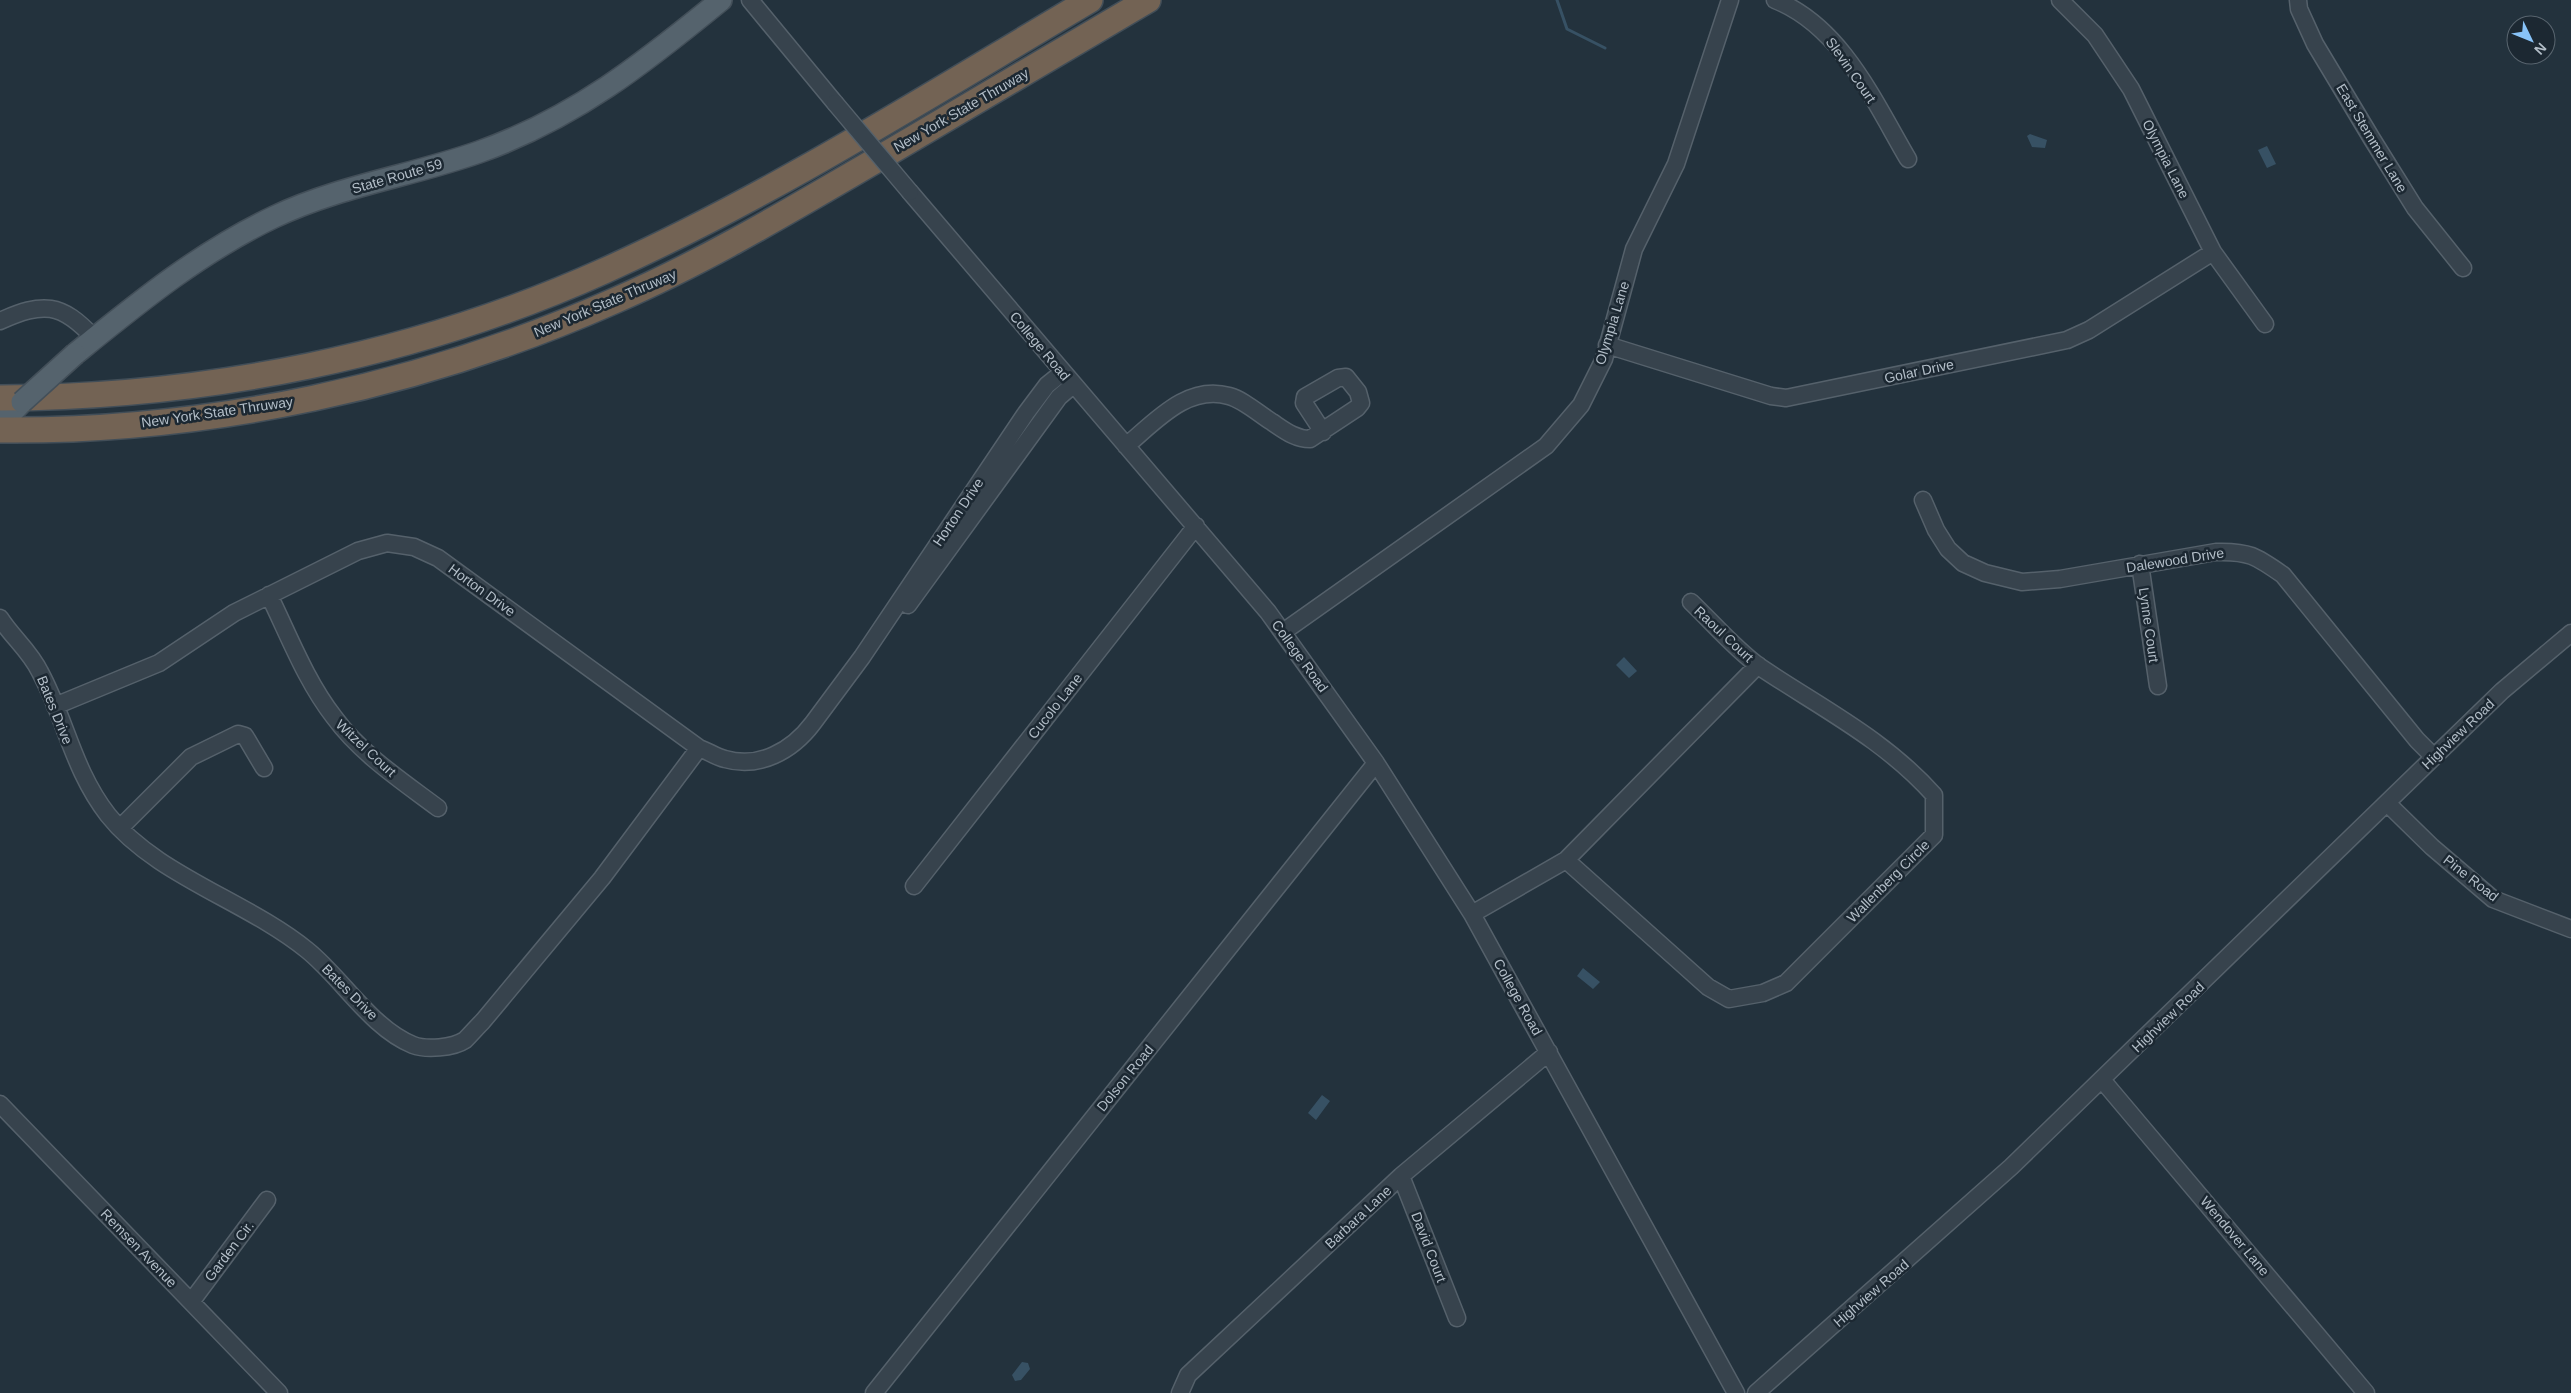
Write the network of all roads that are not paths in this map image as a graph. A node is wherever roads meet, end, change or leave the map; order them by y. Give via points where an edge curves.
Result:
1 (721, 0) edge
2 (750, 0) edge
3 (1090, 0) edge
4 (1148, 0) edge
5 (1730, 0) edge
6 (1775, 0) edge
7 (2060, 0) edge
8 (2298, 0) edge
9 (1908, 159) dead end
10 (2212, 252) junction
11 (2463, 268) dead end
12 (0, 321) edge
13 (2265, 324) dead end
14 (94, 338) junction
15 (1608, 345) junction
16 (1062, 373) junction
17 (1073, 386) junction
18 (0, 398) edge
19 (0, 425) edge
20 (0, 430) edge
21 (1323, 432) dead end
22 (1126, 446) junction
23 (1923, 500) dead end
24 (1196, 526) junction
25 (2140, 564) junction
26 (269, 595) junction
27 (1691, 602) dead end
28 (0, 618) edge
29 (5, 631) edge
30 (1283, 632) junction
31 (2571, 633) edge
32 (862, 657) junction
33 (1758, 665) junction
34 (2158, 686) dead end
35 (55, 706) junction
36 (700, 748) junction
37 (2434, 757) junction
38 (1376, 763) junction
39 (264, 768) dead end
40 (2387, 803) junction
41 (438, 808) dead end
42 (120, 828) junction
43 (1566, 860) junction
44 (914, 886) dead end
45 (1472, 914) junction
46 (2571, 929) edge
47 (1549, 1052) junction
48 (2103, 1081) junction
49 (0, 1104) edge
50 (1401, 1176) junction
51 (267, 1200) dead end
52 (191, 1302) junction
53 (1457, 1318) dead end
54 (279, 1393) edge
55 (874, 1393) edge
56 (1180, 1393) edge
57 (1736, 1393) edge
58 (1756, 1393) edge
59 (2366, 1393) edge

1 - 14 main road, State Route 59 via 638,68 583,103 529,132 478,152 371,182 275,217 224,242
2 - 16 street, College Road, bridge
3 - 18 highway, New York State Thruway via 734,207 602,272 507,309 411,340 259,376 159,390
4 - 20 highway, New York State Thruway via 755,231 639,290 534,334 420,372 265,408 109,426
5 - 15 street, Olympia Lane via 1676,164 1634,249
6 - 9 street, Slevin Court via 1807,16 1823,31 1857,75
7 - 10 street, Olympia Lane via 2095,35 2131,89
8 - 11 street, East Stemmer Lane via 2315,44 2414,208
10 - 13 street, Olympia Lane
10 - 15 street, Golar Drive via 2089,330 2067,340 1786,398
12 - 14 street via 27,310 50,308 69,315
14 - 19 main road, State Route 59, bridge
15 - 30 street, Olympia Lane via 1581,405 1546,446
16 - 17 street, College Road
16 - 32 street, Horton Drive via 1047,385 1026,413
17 - 22 street, College Road
17 - 32 street, Horton Drive via 1059,397 914,598
21 - 22 street via 1310,439 1298,438 1236,398 1209,394 1191,397 1174,406
22 - 24 street, College Road
23 - 25 street, Dalewood Drive via 1948,549 1963,563 1985,573 2022,582 2060,579
24 - 30 street, College Road
24 - 44 street, Cucolo Lane
25 - 34 street, Lynne Court
25 - 37 street, Dalewood Drive via 2241,551 2263,561 2283,575
26 - 35 street, Horton Drive via 234,613 159,663
26 - 36 street, Horton Drive via 358,551 387,543 414,547 438,558
26 - 41 street, Witzel Court via 312,684 334,718 390,772
27 - 33 street, Raoul Court
28 - 29 street, Bates Drive
29 - 35 street, Bates Drive via 31,655
30 - 38 street, College Road
31 - 37 street, Highview Road via 2502,691
32 - 36 street, Horton Drive via 805,734 779,754 750,762 724,759
33 - 43 street
33 - 43 street, Wallenberg Circle via 1903,762 1934,795 1934,835 1786,983 1763,993 1729,999 1708,987
35 - 42 street, Bates Drive via 88,786
36 - 42 street, Bates Drive via 602,878 483,1021 463,1041 440,1047 415,1045 392,1034 308,951 282,932 156,858
37 - 40 street, Highview Road
38 - 45 street, College Road
38 - 55 street, Dolson Road
39 - 42 street via 245,736 238,734 191,757
40 - 46 street, Pine Road via 2493,899
40 - 48 street, Highview Road
43 - 45 street
45 - 47 street, College Road
47 - 50 street, Barbara Lane
47 - 57 street, College Road
48 - 58 street, Highview Road via 1989,1187
48 - 59 street, Wendover Lane
49 - 52 street, Remsen Avenue
50 - 53 street, David Court
50 - 56 street, Barbara Lane via 1188,1375
51 - 52 street, Garden Cir.
52 - 54 street, Remsen Avenue

